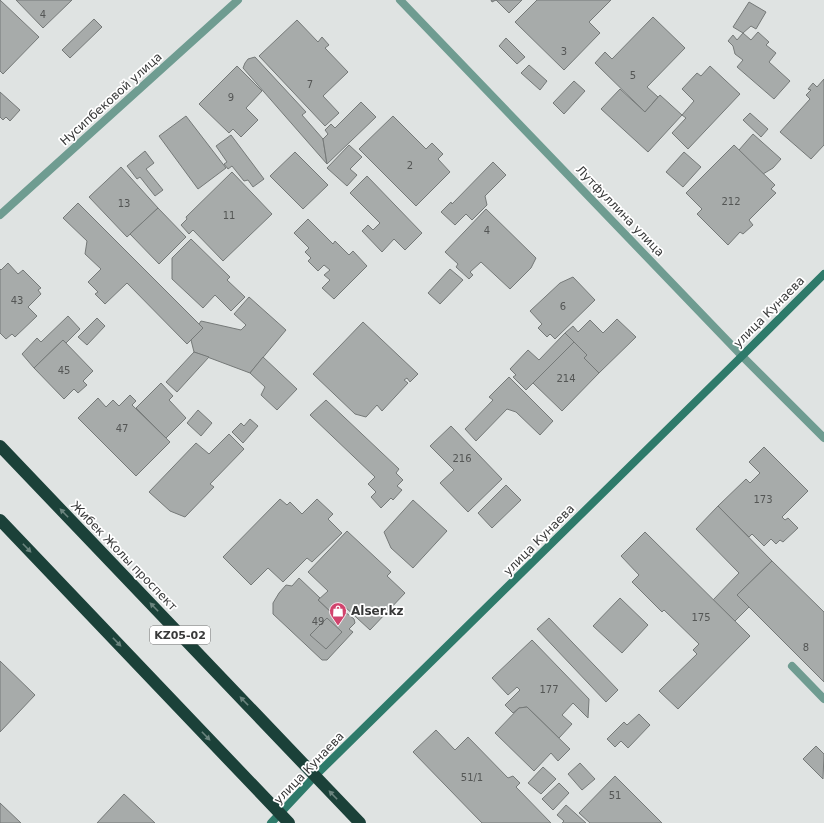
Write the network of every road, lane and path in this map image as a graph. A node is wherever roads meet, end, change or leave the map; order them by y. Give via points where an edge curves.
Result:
1 (238, 0) edge
2 (400, 0) edge
3 (0, 215) edge
4 (824, 274) edge
5 (742, 356) junction
6 (824, 438) edge
7 (0, 446) edge
8 (0, 520) edge
9 (792, 666) dead end
10 (824, 700) edge
11 (315, 776) junction
12 (280, 814) junction
13 (271, 823) edge
14 (289, 823) edge
15 (360, 823) edge

1 - 3 street, Нусипбековой улица
2 - 5 street, Лутфуллина улица
4 - 5 main road, улица Кунаева
5 - 6 street, Лутфуллина улица
5 - 11 main road, улица Кунаева
11 -> 7 highway, Жибек Жолы проспект / KZ05-02
8 -> 12 highway
9 - 10 street
11 - 12 main road, улица Кунаева
15 -> 11 highway, Жибек Жолы проспект / KZ05-02
12 - 13 main road, улица Кунаева
12 - 14 highway

